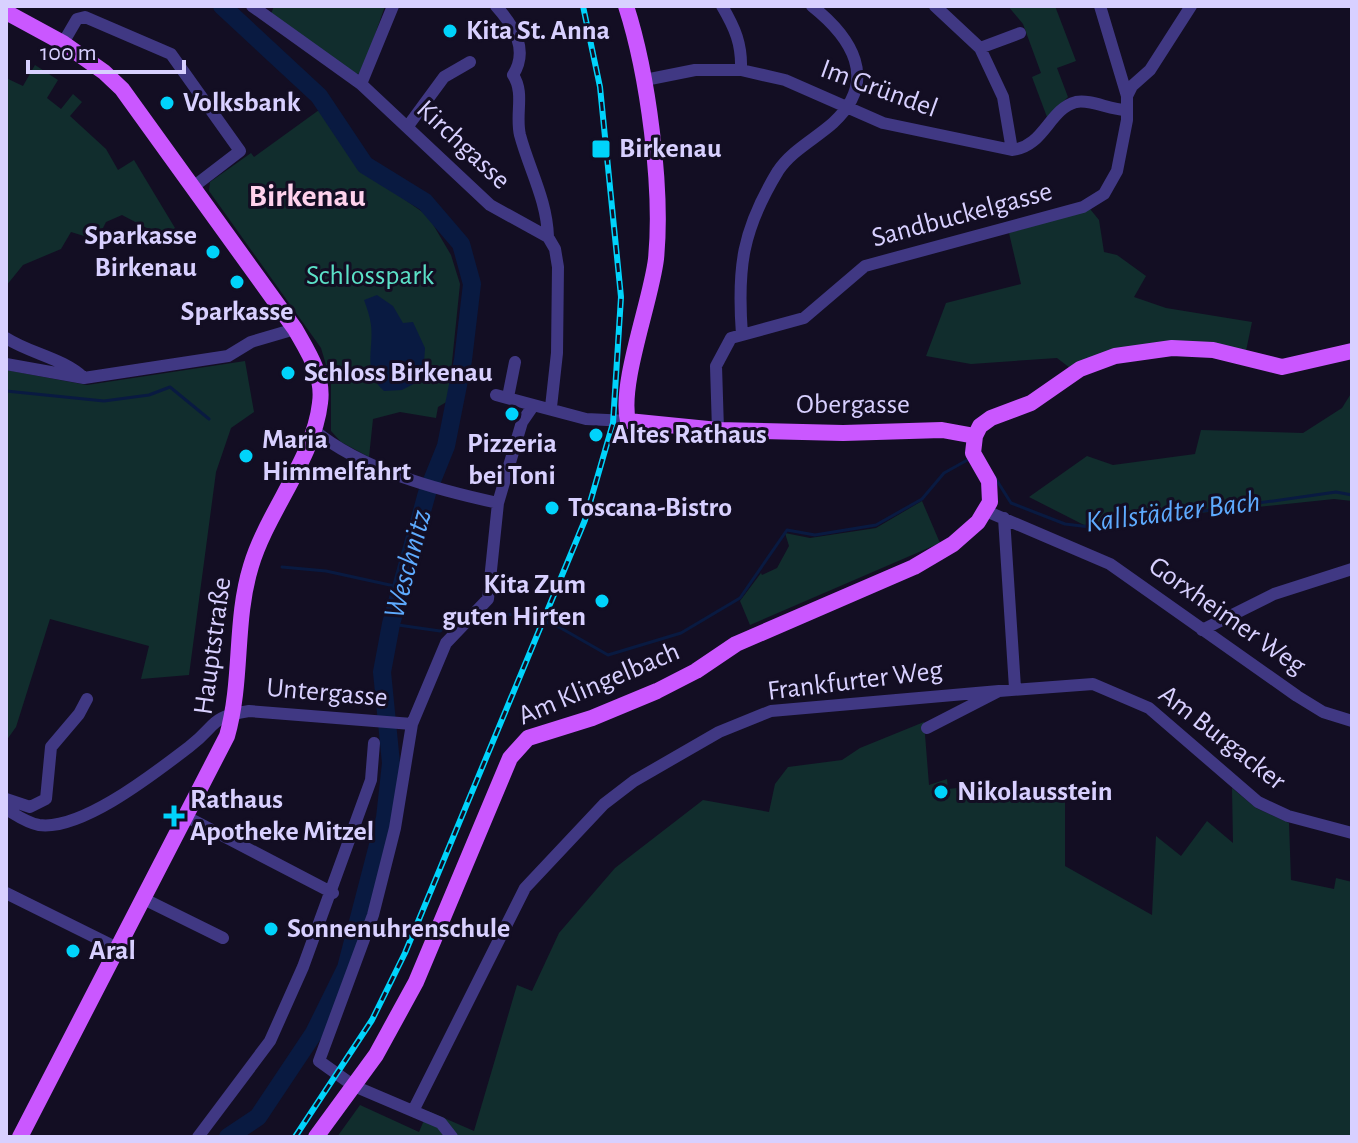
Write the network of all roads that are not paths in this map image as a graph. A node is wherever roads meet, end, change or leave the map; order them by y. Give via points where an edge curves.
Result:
1 (252, 6) edge
2 (393, 6) edge
3 (496, 6) edge
4 (626, 6) edge
5 (722, 6) edge
6 (812, 6) edge
7 (935, 6) edge
8 (1100, 6) edge
9 (1191, 6) edge
10 (6, 12) edge
11 (1020, 33) dead end
12 (63, 43) junction
13 (980, 48) junction
14 (470, 62) dead end
15 (741, 70) junction
16 (645, 80) junction
17 (361, 84) junction
18 (1127, 96) junction
19 (847, 106) junction
20 (1126, 110) junction
21 (408, 126) junction
22 (1012, 150) junction
23 (193, 187) junction
24 (548, 237) junction
25 (295, 329) junction
26 (742, 335) junction
27 (6, 338) edge
28 (1352, 351) edge
29 (515, 362) dead end
30 (6, 364) edge
31 (84, 378) junction
32 (533, 406) junction
33 (551, 407) junction
34 (628, 421) junction
35 (314, 430) junction
36 (718, 430) junction
37 (975, 450) junction
38 (498, 503) junction
39 (986, 511) junction
40 (1004, 518) junction
41 (1352, 569) edge
42 (1202, 630) junction
43 (1015, 688) junction
44 (999, 691) junction
45 (87, 699) dead end
46 (233, 714) junction
47 (1352, 721) edge
48 (412, 724) junction
49 (927, 728) dead end
50 (374, 743) dead end
51 (6, 799) edge
52 (6, 809) edge
53 (187, 817) junction
54 (1352, 833) edge
55 (6, 893) edge
56 (333, 893) junction
57 (144, 899) junction
58 (223, 938) dead end
59 (119, 949) junction
60 (354, 1086) junction
61 (413, 1111) junction
62 (20, 1137) edge
63 (198, 1137) edge
64 (316, 1137) edge
65 (452, 1137) edge

1 - 17 street, Kirchgasse
2 - 17 street
3 - 24 street via 518,36 519,67 513,75 519,82 520,135
4 - 16 main road
5 - 15 street via 736,29
6 - 19 street via 835,24 853,50 857,71
7 - 13 street
8 - 18 street
9 - 18 street
10 - 12 main road, Hauptstraße
11 - 13 street
12 - 23 main road, Hauptstraße via 122,89
12 - 23 street via 77,19 85,17 171,54 240,151
13 - 22 street via 1003,97
14 - 21 street via 444,77
15 - 16 street, Im Gründel via 695,70
15 - 19 street, Im Gründel via 785,80
16 - 34 main road via 656,253 631,375
17 - 21 street, Kirchgasse
18 - 20 street, Sandbuckelgasse
19 - 22 street, Im Gründel via 883,123
19 - 26 street via 783,165 765,198 740,260
20 - 22 street via 1078,102 1064,108 1030,145
20 - 26 street, Sandbuckelgasse via 1117,171 1096,201 865,266 804,318
21 - 24 street, Kirchgasse via 490,205
23 - 25 main road, Hauptstraße
24 - 33 street via 558,267
25 - 31 street via 251,342 228,356
25 - 35 main road, Hauptstraße via 321,385
26 - 36 street via 728,340 718,360
27 - 31 street via 70,366
28 - 37 main road via 1290,367 1213,350 1172,348 1115,356 1080,369 1031,403 985,422
29 - 32 street, Obergasse via 502,396
30 - 31 street
32 - 33 street, Obergasse
32 - 38 street, Untergasse via 522,422
33 - 34 street, Obergasse via 603,422
34 - 36 main road, Obergasse
35 - 38 street via 365,462
35 - 46 main road, Hauptstraße via 250,568
36 - 37 main road, Obergasse via 942,430
37 - 39 main road via 991,491
38 - 48 street, Untergasse via 490,591 483,608 446,643
39 - 40 street, Gorxheimer Weg
39 - 60 main road, Am Klingelbach via 964,535 914,567 736,644 645,696 540,732 518,747 491,798 416,982
40 - 42 street, Gorxheimer Weg via 1110,564
40 - 43 street
41 - 42 street via 1274,594
42 - 47 street, Gorxheimer Weg via 1323,712
43 - 44 street, Am Burgacker
43 - 54 street, Am Burgacker via 1093,684 1149,708 1258,802
44 - 49 street
44 - 61 street, Frankfurter Weg via 786,709 746,719 634,781 604,804 519,898
45 - 51 street via 51,747 46,799 30,807
46 - 48 street, Untergasse
46 - 52 street via 218,718 191,746 72,821 41,826
46 - 53 main road, Hauptstraße
48 - 60 street via 395,828 373,915 319,1061
50 - 56 street via 371,780
53 - 56 street
53 - 57 main road, Hauptstraße
55 - 59 street
56 - 63 street via 270,1041
57 - 58 street
57 - 59 main road, Hauptstraße
59 - 62 main road, Hauptstraße
60 - 61 street
60 - 64 main road, Am Klingelbach
61 - 65 street via 441,1123

